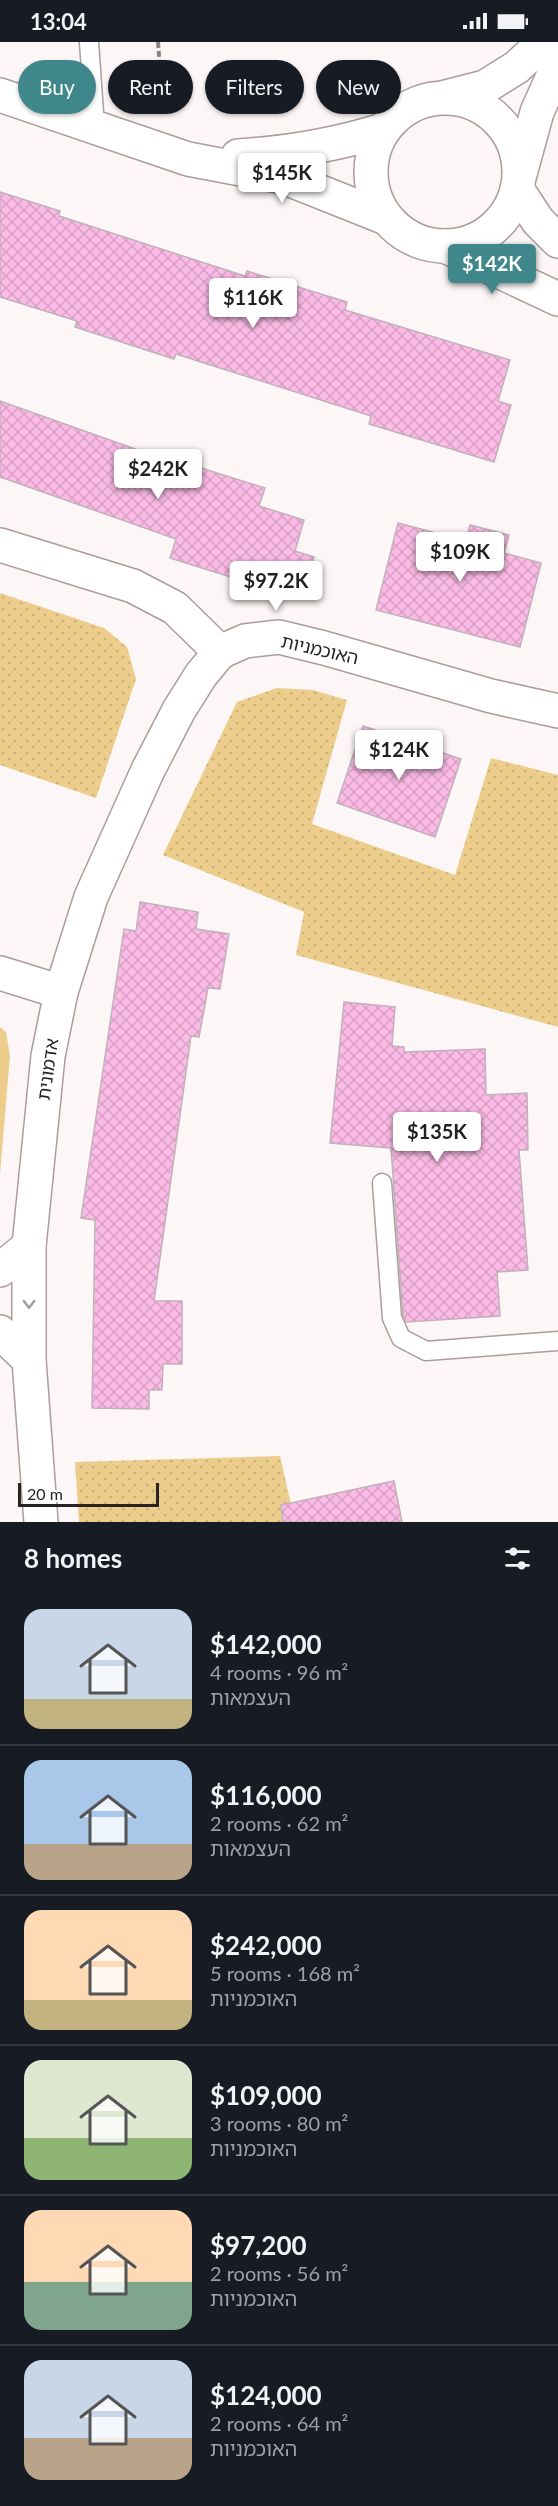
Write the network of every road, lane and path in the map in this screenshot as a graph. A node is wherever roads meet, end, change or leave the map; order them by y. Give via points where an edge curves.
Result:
1 (89, 42) edge
2 (158, 42) edge
3 (544, 42) edge
4 (558, 65) edge
5 (0, 95) edge
6 (446, 97) junction
7 (94, 128) junction
8 (383, 130) junction
9 (177, 155) junction
10 (518, 181) junction
11 (386, 218) junction
12 (558, 240) edge
13 (446, 246) junction
14 (558, 299) edge
15 (0, 544) edge
16 (220, 652) junction
17 (558, 711) edge
18 (0, 973) edge
19 (61, 992) junction
20 (382, 1183) dead end
21 (29, 1246) junction
22 (0, 1270) edge
23 (0, 1332) edge
24 (558, 1341) edge
25 (29, 1360) junction
26 (42, 1522) edge

1 - 7 lane
2 - 9 path
3 - 6 street via 517,67 484,87
4 - 10 street via 537,112
5 - 7 street
6 - 8 street via 422,101 400,112
6 - 10 street via 470,102 491,113 507,130 516,151
7 - 9 street
8 - 9 street via 281,153
8 - 11 street via 373,152 371,176
9 - 11 street via 283,177
10 - 12 street via 538,221
10 - 13 street via 504,217 488,233 467,243
11 - 13 street via 423,243
13 - 14 street
15 - 16 street via 133,586 175,608
16 - 17 street, האוכמניות via 246,641 279,637
16 - 19 street, אדמונית via 179,710 143,781 92,897
18 - 19 street
19 - 21 street, אדמונית via 48,1056
20 - 24 lane via 392,1318 401,1338 426,1351
21 - 22 street
21 -> 25 street, אדמונית
23 - 25 street
25 - 26 street, אדמונית

